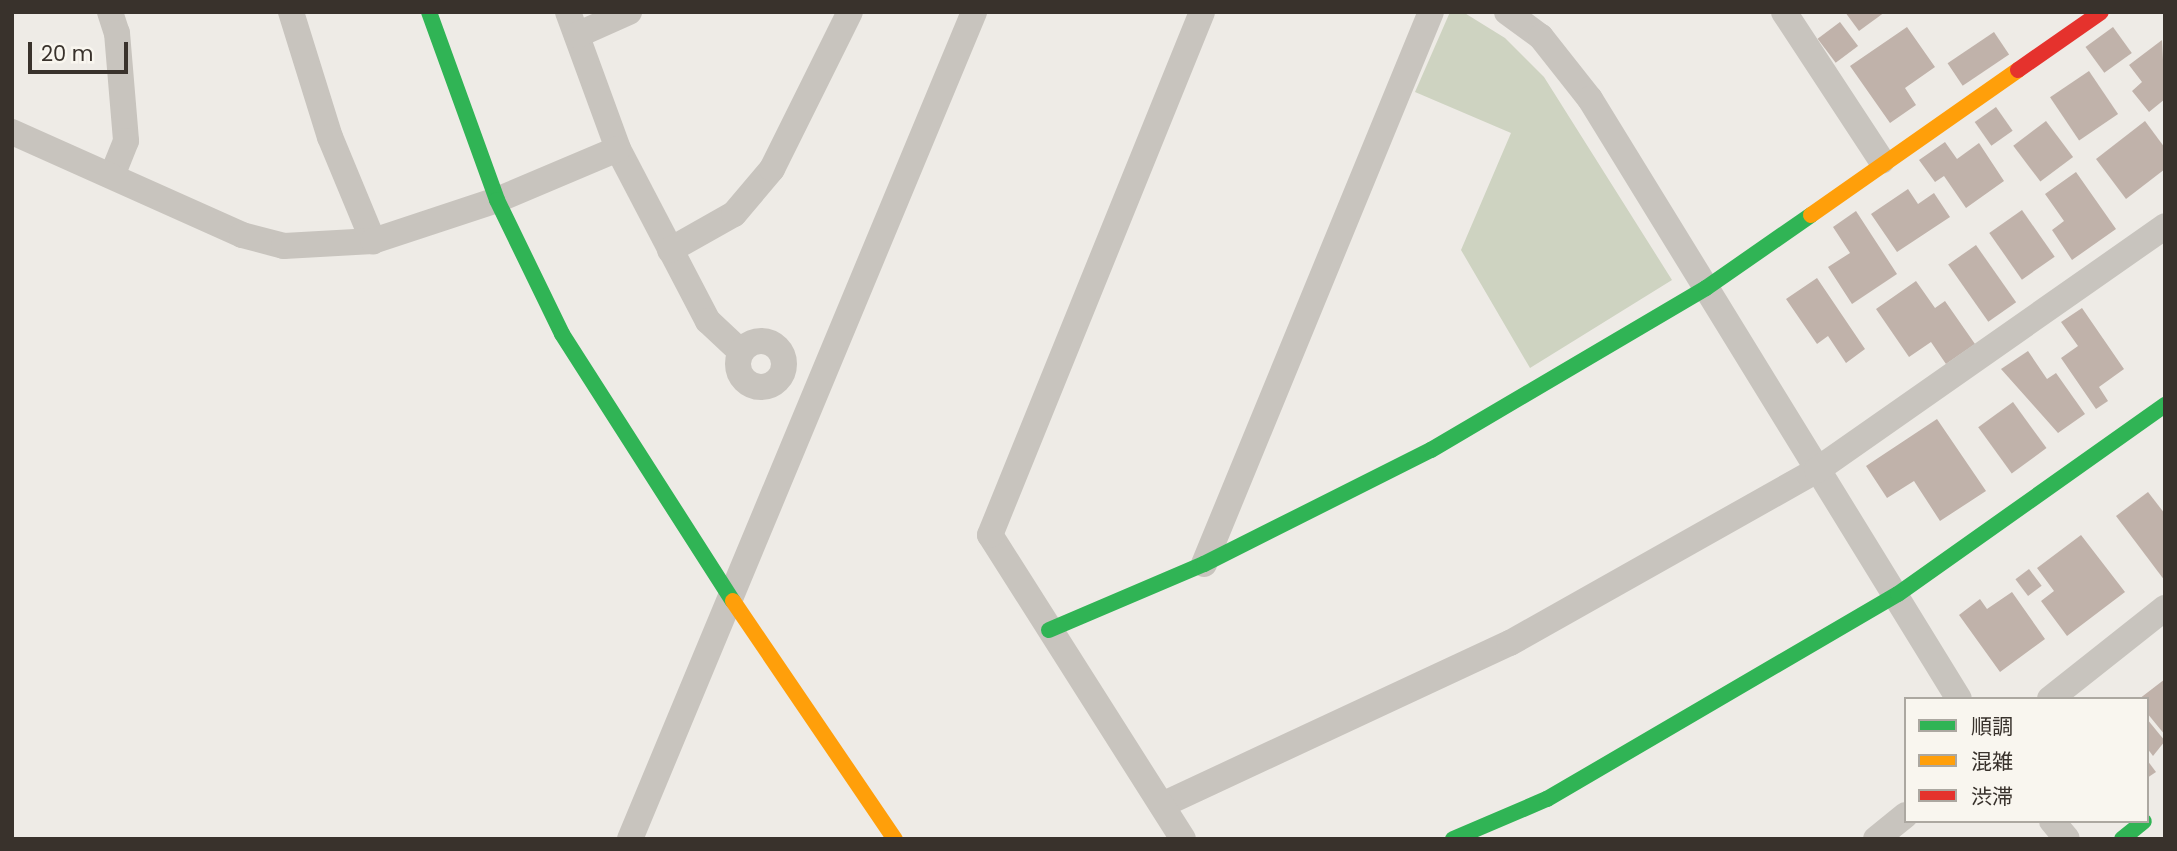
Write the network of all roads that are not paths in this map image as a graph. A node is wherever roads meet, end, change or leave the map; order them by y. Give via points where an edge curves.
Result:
1 (110, 12) edge
2 (291, 12) edge
3 (429, 12) edge
4 (629, 12) edge
5 (850, 12) edge
6 (974, 12) edge
7 (1202, 12) edge
8 (1431, 12) edge
9 (1507, 12) edge
10 (1784, 12) edge
11 (2101, 12) edge
12 (573, 23) edge
13 (12, 132) edge
14 (618, 149) junction
15 (1882, 161) junction
16 (112, 175) junction
17 (497, 201) junction
18 (2165, 226) edge
19 (373, 241) junction
20 (670, 250) junction
21 (1706, 288) junction
22 (741, 352) dead end
23 (2165, 405) edge
24 (1817, 470) junction
25 (1204, 564) junction
26 (1898, 594) junction
27 (730, 597) junction
28 (2165, 608) edge
29 (1049, 629) junction
30 (1958, 697) edge
31 (2053, 697) edge
32 (1163, 805) junction
33 (1904, 817) edge
34 (2054, 823) edge
35 (2142, 823) edge
36 (630, 839) edge
37 (895, 839) edge
38 (1183, 839) edge
39 (1453, 839) edge
40 (1876, 839) edge
41 (2067, 839) edge
42 (2122, 839) edge

1 - 16 street via 126,141
2 - 19 street via 330,136
3 - 17 street
4 - 12 street
5 - 20 street via 772,169 734,214
6 - 27 street
7 - 29 street via 990,535
8 - 25 street
9 - 21 street via 1541,37 1590,99
10 - 15 street
11 - 15 street
12 - 14 street
13 - 16 street
14 - 17 street
14 - 20 street
15 - 21 street
16 - 19 street via 242,235 284,246
17 - 19 street
17 - 27 street via 562,334
18 - 24 street
20 - 22 street via 708,321
21 - 24 street
21 - 25 street via 1431,450
23 - 26 street
24 - 26 street
24 - 32 street via 1510,643
25 - 29 street
26 - 30 street
26 - 39 street via 1547,799
27 - 36 street
27 - 37 street
28 - 31 street
29 - 32 street
32 - 38 street
33 - 40 street
34 - 41 street
35 - 42 street

